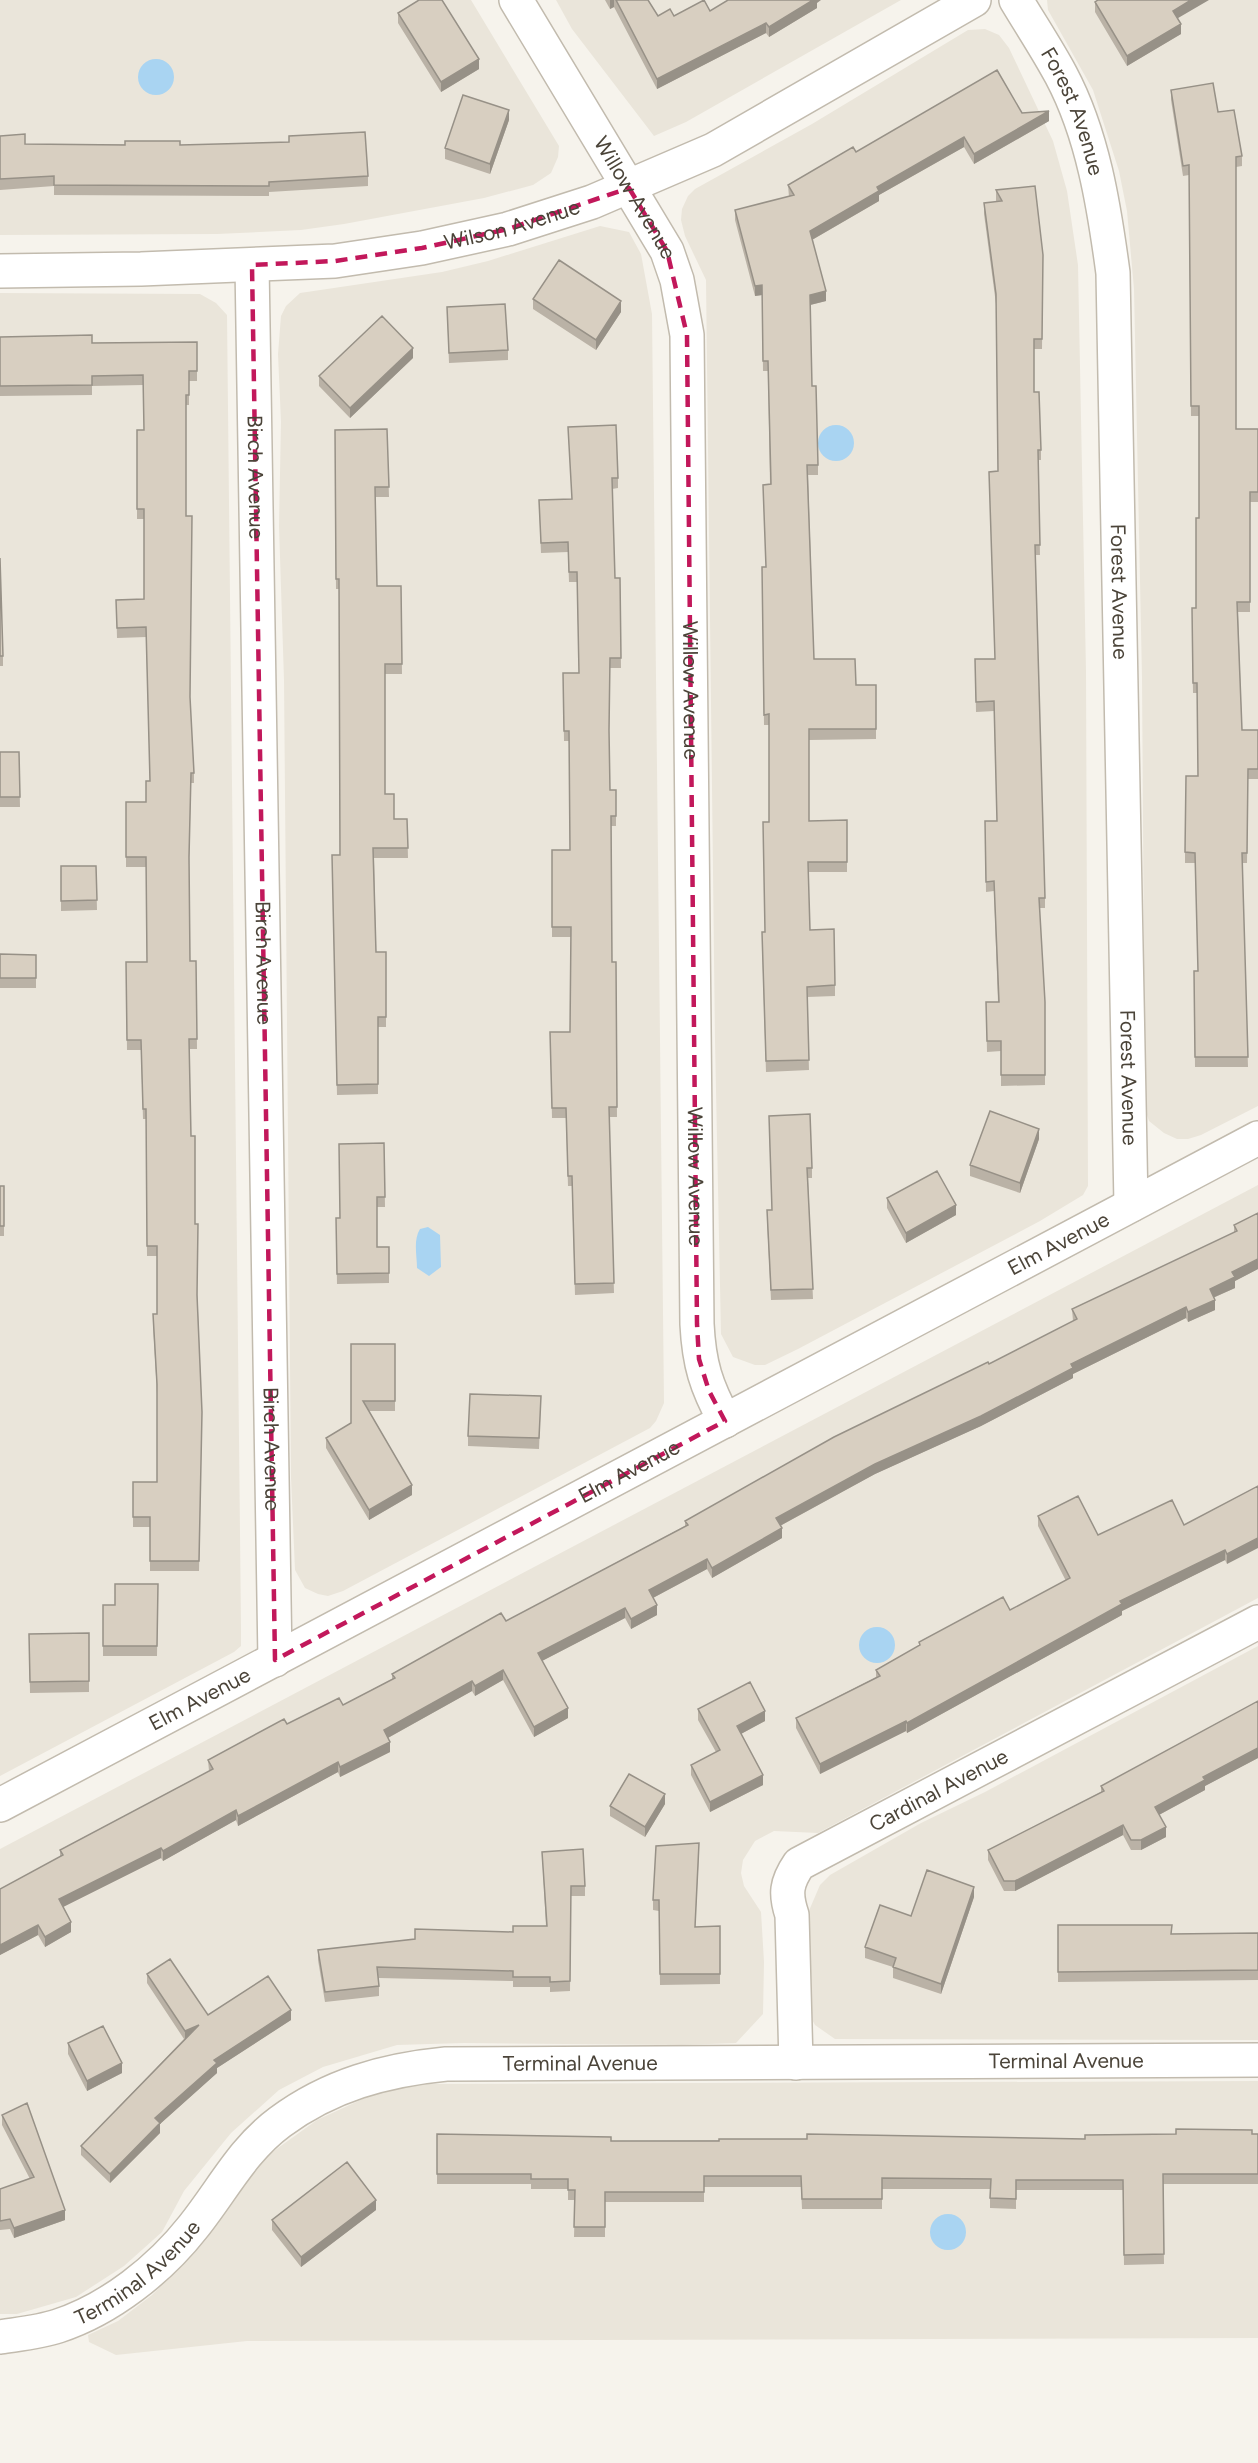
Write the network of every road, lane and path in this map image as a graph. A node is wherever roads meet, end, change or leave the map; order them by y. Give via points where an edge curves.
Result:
1 (516, 0) edge
2 (974, 0) edge
3 (1016, 0) edge
4 (629, 188) junction
5 (252, 265) junction
6 (0, 271) edge
7 (1258, 1137) edge
8 (1131, 1205) junction
9 (726, 1421) junction
10 (1258, 1622) edge
11 (275, 1660) junction
12 (0, 1805) edge
13 (1258, 2060) edge
14 (796, 2063) junction
15 (0, 2337) edge

1 - 4 street, Willow Avenue
2 - 4 street, Wilson Avenue via 752,129
3 - 8 street, Forest Avenue via 1061,76 1088,142 1105,211 1113,273
4 - 5 street, Wilson Avenue via 508,229 422,248 335,261
4 - 9 street, Willow Avenue via 667,251 687,335 697,1324 699,1359 709,1391
5 - 6 street, Wilson Avenue
5 - 11 street, Birch Avenue
7 - 8 street, Elm Avenue
8 - 9 street, Elm Avenue
9 - 11 street, Elm Avenue
10 - 14 street, Cardinal Avenue via 799,1864 788,1880 786,1898 792,1915
11 - 12 street, Elm Avenue
13 - 14 street, Terminal Avenue
14 - 15 street, Terminal Avenue via 446,2064 403,2068 353,2082 314,2099 247,2152 193,2228 127,2289 92,2312 58,2326

